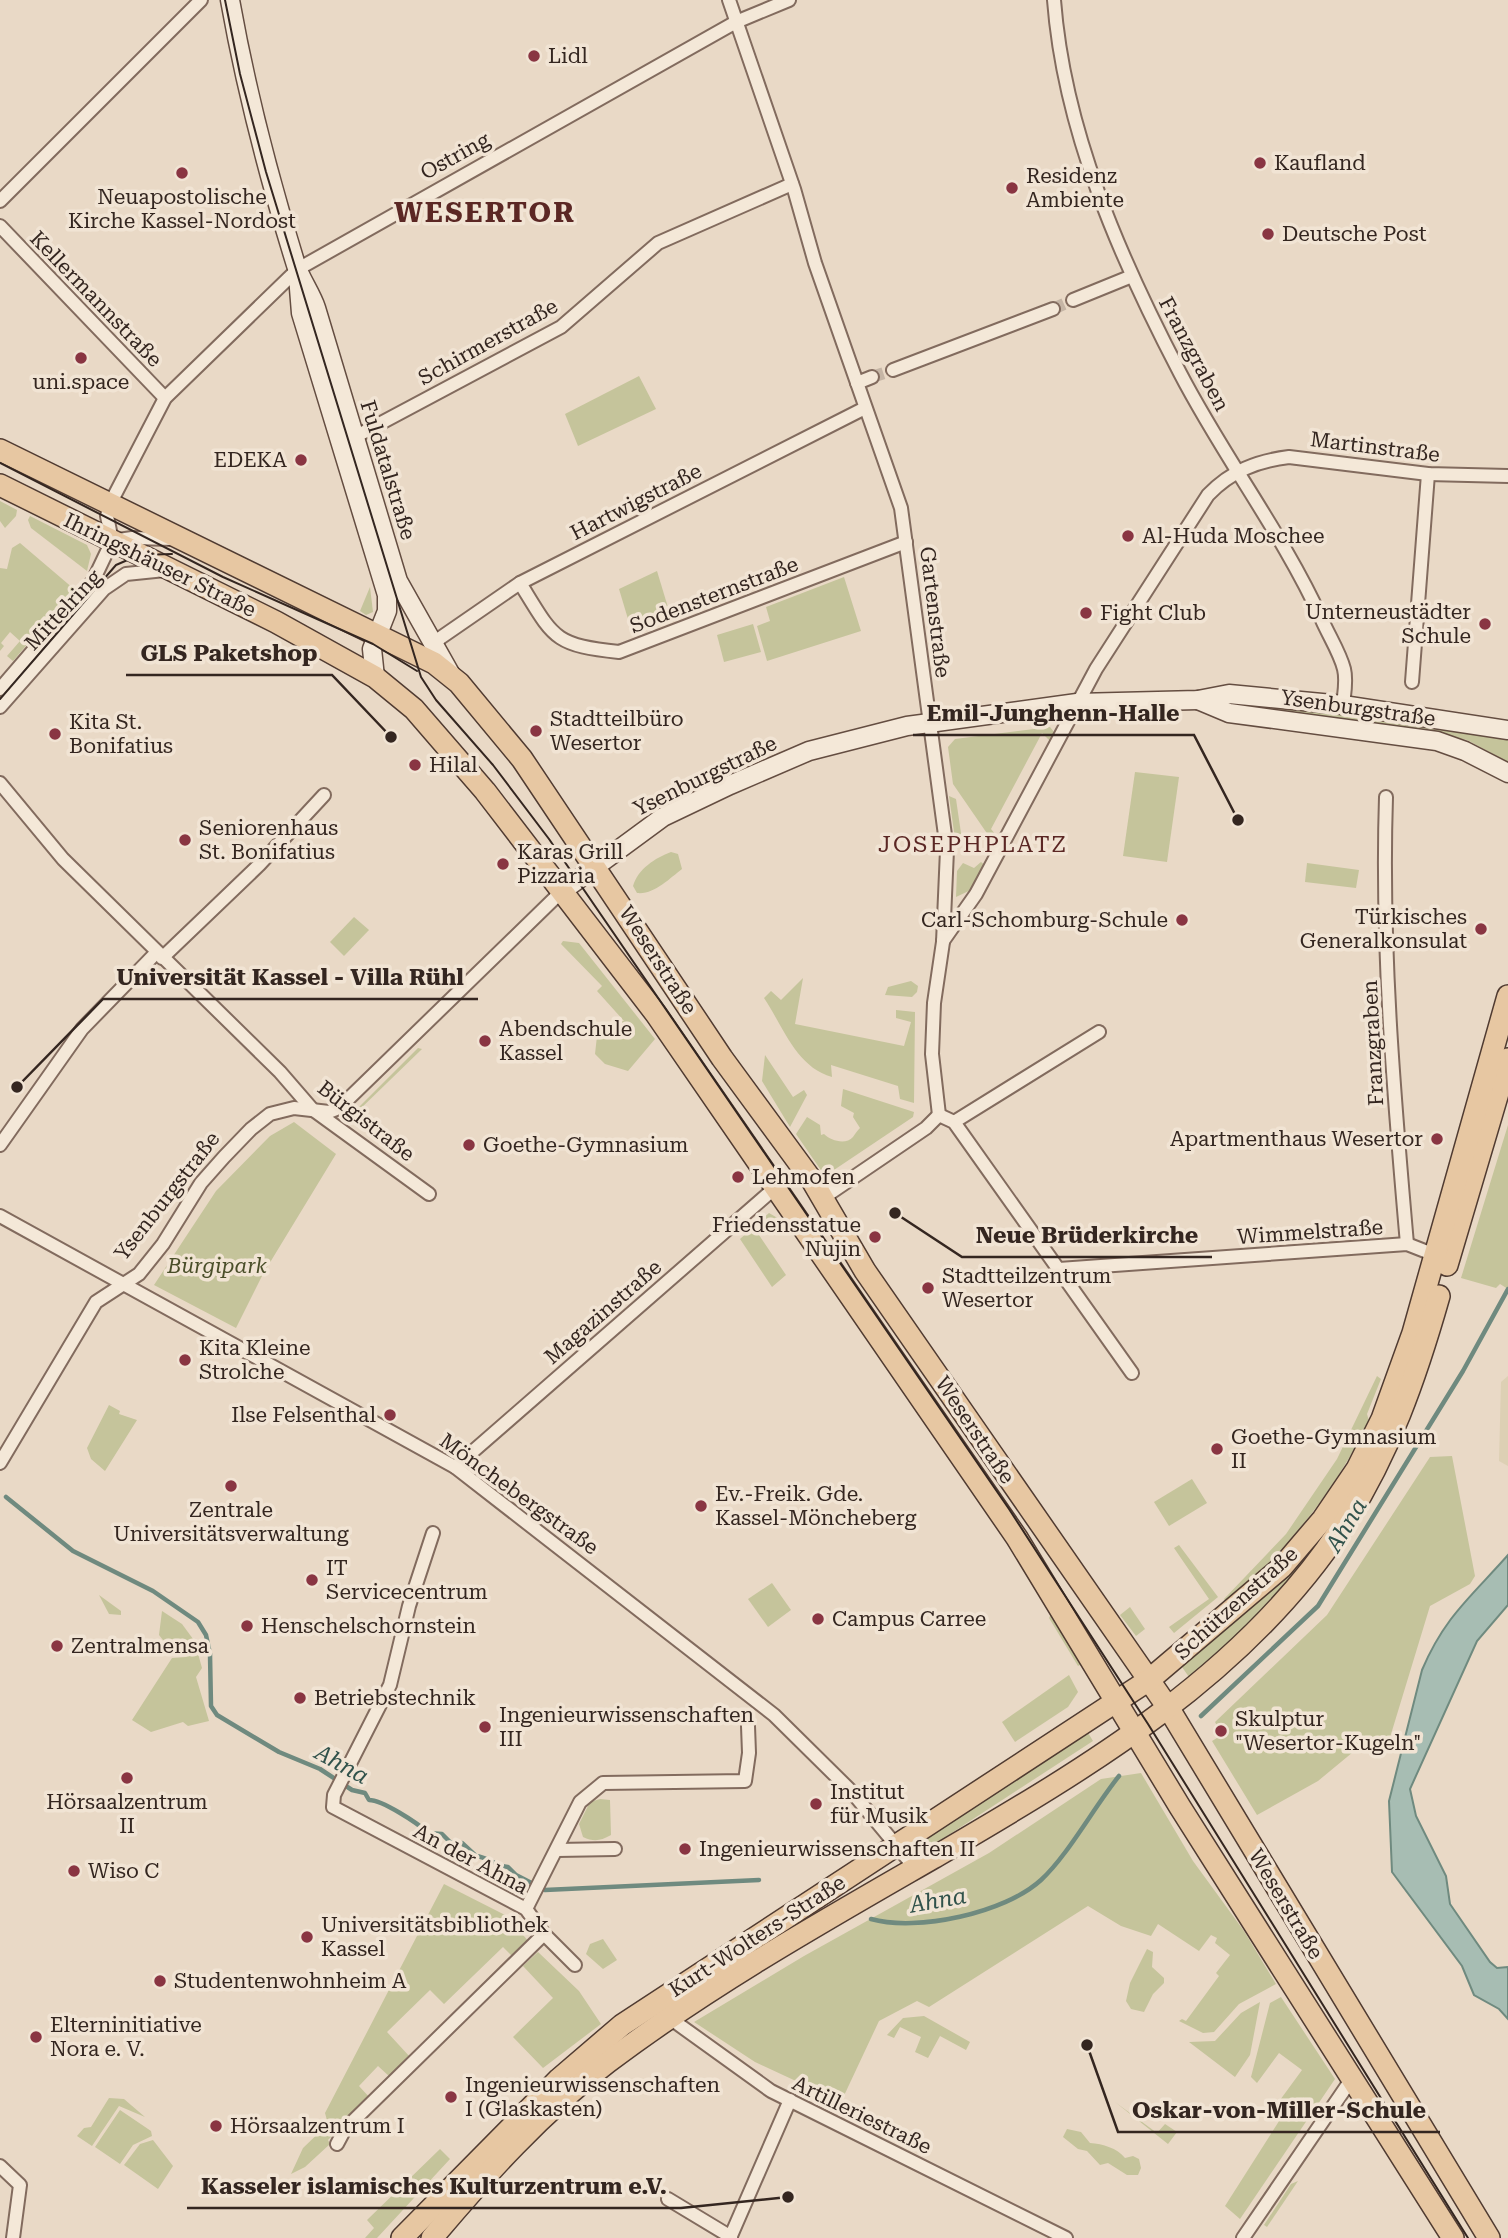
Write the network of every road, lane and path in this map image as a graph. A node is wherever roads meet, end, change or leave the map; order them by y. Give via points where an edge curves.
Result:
1 (201, 0) edge
2 (230, 0) edge
3 (729, 0) edge
4 (789, 0) edge
5 (1054, 0) edge
6 (736, 22) junction
7 (792, 184) junction
8 (0, 201) edge
9 (0, 226) edge
10 (298, 269) junction
11 (1132, 276) junction
12 (1073, 300) tunnel mouth
13 (1053, 309) tunnel mouth
14 (893, 370) tunnel mouth
15 (872, 377) tunnel mouth
16 (857, 383) junction
17 (165, 398) junction
18 (865, 408) junction
19 (348, 441) junction
20 (0, 450) edge
21 (1238, 471) junction
22 (1428, 474) junction
23 (1508, 476) edge
24 (0, 485) edge
25 (110, 504) junction
26 (181, 538) junction
27 (112, 541) junction
28 (906, 542) junction
29 (169, 570) junction
30 (520, 583) junction
31 (376, 634) junction
32 (426, 649) junction
33 (375, 677) junction
34 (1412, 682) dead end
35 (0, 689) edge
36 (1198, 701) junction
37 (1077, 703) junction
38 (1343, 705) junction
39 (0, 707) edge
40 (422, 717) joint
41 (928, 722) junction
42 (1508, 730) edge
43 (1502, 770) edge
44 (0, 782) edge
45 (1508, 788) edge
46 (324, 795) dead end
47 (1387, 797) dead end
48 (596, 865) junction
49 (561, 892) junction
50 (943, 942) junction
51 (159, 955) junction
52 (1508, 996) edge
53 (1099, 1032) dead end
54 (1508, 1059) edge
55 (312, 1109) junction
56 (939, 1115) junction
57 (954, 1122) junction
58 (0, 1145) edge
59 (776, 1187) junction
60 (429, 1194) dead end
61 (823, 1198) junction
62 (0, 1216) edge
63 (1408, 1244) junction
64 (1442, 1257) junction
65 (1059, 1269) junction
66 (122, 1286) junction
67 (1132, 1373) dead end
68 (0, 1463) edge
69 (455, 1467) junction
70 (433, 1533) dead end
71 (1149, 1679) junction
72 (1117, 1701) junction
73 (1169, 1709) junction
74 (748, 1726) dead end
75 (1137, 1732) junction
76 (897, 1845) junction
77 (615, 1849) dead end
78 (557, 1850) junction
79 (915, 1868) junction
80 (526, 1909) junction
81 (544, 1934) junction
82 (575, 1965) dead end
83 (666, 2008) junction
84 (1353, 2077) junction
85 (789, 2100) junction
86 (337, 2144) dead end
87 (0, 2166) edge
88 (668, 2199) dead end
89 (730, 2237) edge
90 (13, 2238) edge
91 (402, 2238) edge
92 (432, 2238) edge
93 (1066, 2238) edge
94 (1243, 2238) edge
95 (1453, 2238) edge
96 (1489, 2238) edge

1 - 8 street
2 - 10 main road, Fuldatalstraße via 255,119
3 - 6 street, Gartenstraße
4 - 6 street, Ostring
5 - 11 street, Franzgraben via 1077,122 1101,200
6 - 7 street, Gartenstraße
6 - 10 street, Ostring
7 - 16 street, Gartenstraße
7 - 19 street, Schirmerstraße via 658,243 561,327
9 - 17 street, Kellermannstraße
10 - 17 street, Ostring
10 - 19 main road, Fuldatalstraße via 313,299
11 - 12 street
11 - 21 street, Franzgraben via 1186,385
13 - 14 street
15 - 16 street
16 - 18 street, Gartenstraße
17 - 25 street, Ostring
18 - 28 street, Gartenstraße via 901,508
18 - 30 street, Hartwigstraße
19 - 31 main road, Fuldatalstraße via 387,595 387,611
19 - 32 main road, Fuldatalstraße
20 - 25 main road, Ihringshäuser Straße
21 - 22 street, Martinstraße via 1269,460 1298,457
21 - 37 street, Martinstraße via 1208,495
21 - 38 street, Franzgraben via 1308,589 1344,668
22 - 23 street, Martinstraße
22 - 34 street
24 - 27 main road, Ihringshäuser Straße
25 - 26 main road, Ihringshäuser Straße
25 - 27 street, Ostring via 107,516
26 - 27 street
26 - 31 main road, Ihringshäuser Straße
27 - 29 main road, Ihringshäuser Straße
27 - 35 street, Mittelring via 93,581
28 - 30 street, Sodensternstraße via 619,652 576,648 554,635
28 - 41 street, Gartenstraße
29 - 33 main road, Ihringshäuser Straße
29 - 39 street, Mittelring via 125,574 104,589
30 - 32 street, Hartwigstraße
31 - 32 main road, Ihringshäuser Straße
31 - 33 main road, Fuldatalstraße via 372,653
32 - 48 main road, Weserstraße via 522,759
33 - 40 main road, Ihringshäuser Straße
36 - 37 main road, Ysenburgstraße
36 - 38 main road, Ysenburgstraße via 1229,694
36 - 43 main road, Ysenburgstraße via 1229,713 1437,741
37 - 41 main road, Ysenburgstraße
37 - 50 street, Martinstraße via 976,894
38 - 42 main road, Ysenburgstraße
40 - 49 main road, Weserstraße
41 - 48 main road, Ysenburgstraße via 809,751 730,785 663,817
41 - 50 street, Gartenstraße via 947,850
43 - 45 main road
44 - 51 street, Bürgistraße via 63,859
46 - 51 street via 254,870
47 - 63 street, Franzgraben via 1384,877 1395,1112
48 - 49 main road, Ysenburgstraße
48 - 61 main road, Weserstraße via 722,1058
49 - 55 street, Ysenburgstraße via 340,1108 329,1112
49 - 59 main road, Weserstraße via 656,1014
50 - 56 street, Gartenstraße via 932,1054
51 - 55 street, Bürgistraße
51 - 58 street via 82,1029
52 - 64 main road, Schützenstraße
53 - 57 street
54 - 64 main road, Schützenstraße
55 - 60 street, Bürgistraße
55 - 66 street, Ysenburgstraße via 283,1109 251,1129 201,1183 139,1274
56 - 57 street
56 - 61 street
57 - 65 street
59 - 69 street, Magazinstraße
59 - 72 main road, Weserstraße via 1017,1538
61 - 71 main road, Weserstraße via 866,1270
62 - 66 street, Mönchebergstraße
63 - 64 street, Wimmelstraße
63 - 65 street, Wimmelstraße
64 - 71 main road, Schützenstraße via 1382,1419 1323,1520 1282,1567
64 - 73 main road, Schützenstraße via 1421,1361 1399,1420 1342,1527 1254,1633
65 - 67 street
66 - 68 street, Ysenburgstraße via 96,1302
66 - 69 street, Mönchebergstraße
69 - 76 street, Mönchebergstraße via 775,1715 852,1791
70 - 80 street, An der Ahna via 390,1685 336,1791 333,1807
71 - 72 main road, Kurt-Wolters-Straße
71 - 73 main road, Weserstraße
72 - 75 main road, Weserstraße
72 - 76 main road, Kurt-Wolters-Straße
73 - 75 main road, Kurt-Wolters-Straße
73 - 96 main road, Weserstraße
74 - 78 street via 745,1781 603,1783 580,1802
75 - 79 main road, Kurt-Wolters-Straße
75 - 84 main road, Weserstraße
76 - 79 street, Mönchebergstraße
76 - 83 main road, Kurt-Wolters-Straße
77 - 78 street
78 - 80 street
79 - 83 main road, Kurt-Wolters-Straße
80 - 81 street, An der Ahna
81 - 82 street, An der Ahna
81 - 86 street via 345,2129
83 - 85 street, Artilleriestraße via 678,2024
83 - 91 main road, Kurt-Wolters-Straße via 622,2025 567,2072
83 - 92 main road, Kurt-Wolters-Straße via 546,2115
84 - 94 street
84 - 95 main road, Weserstraße
85 - 89 street
85 - 93 street, Artilleriestraße
87 - 90 street via 20,2185
88 - 89 street

